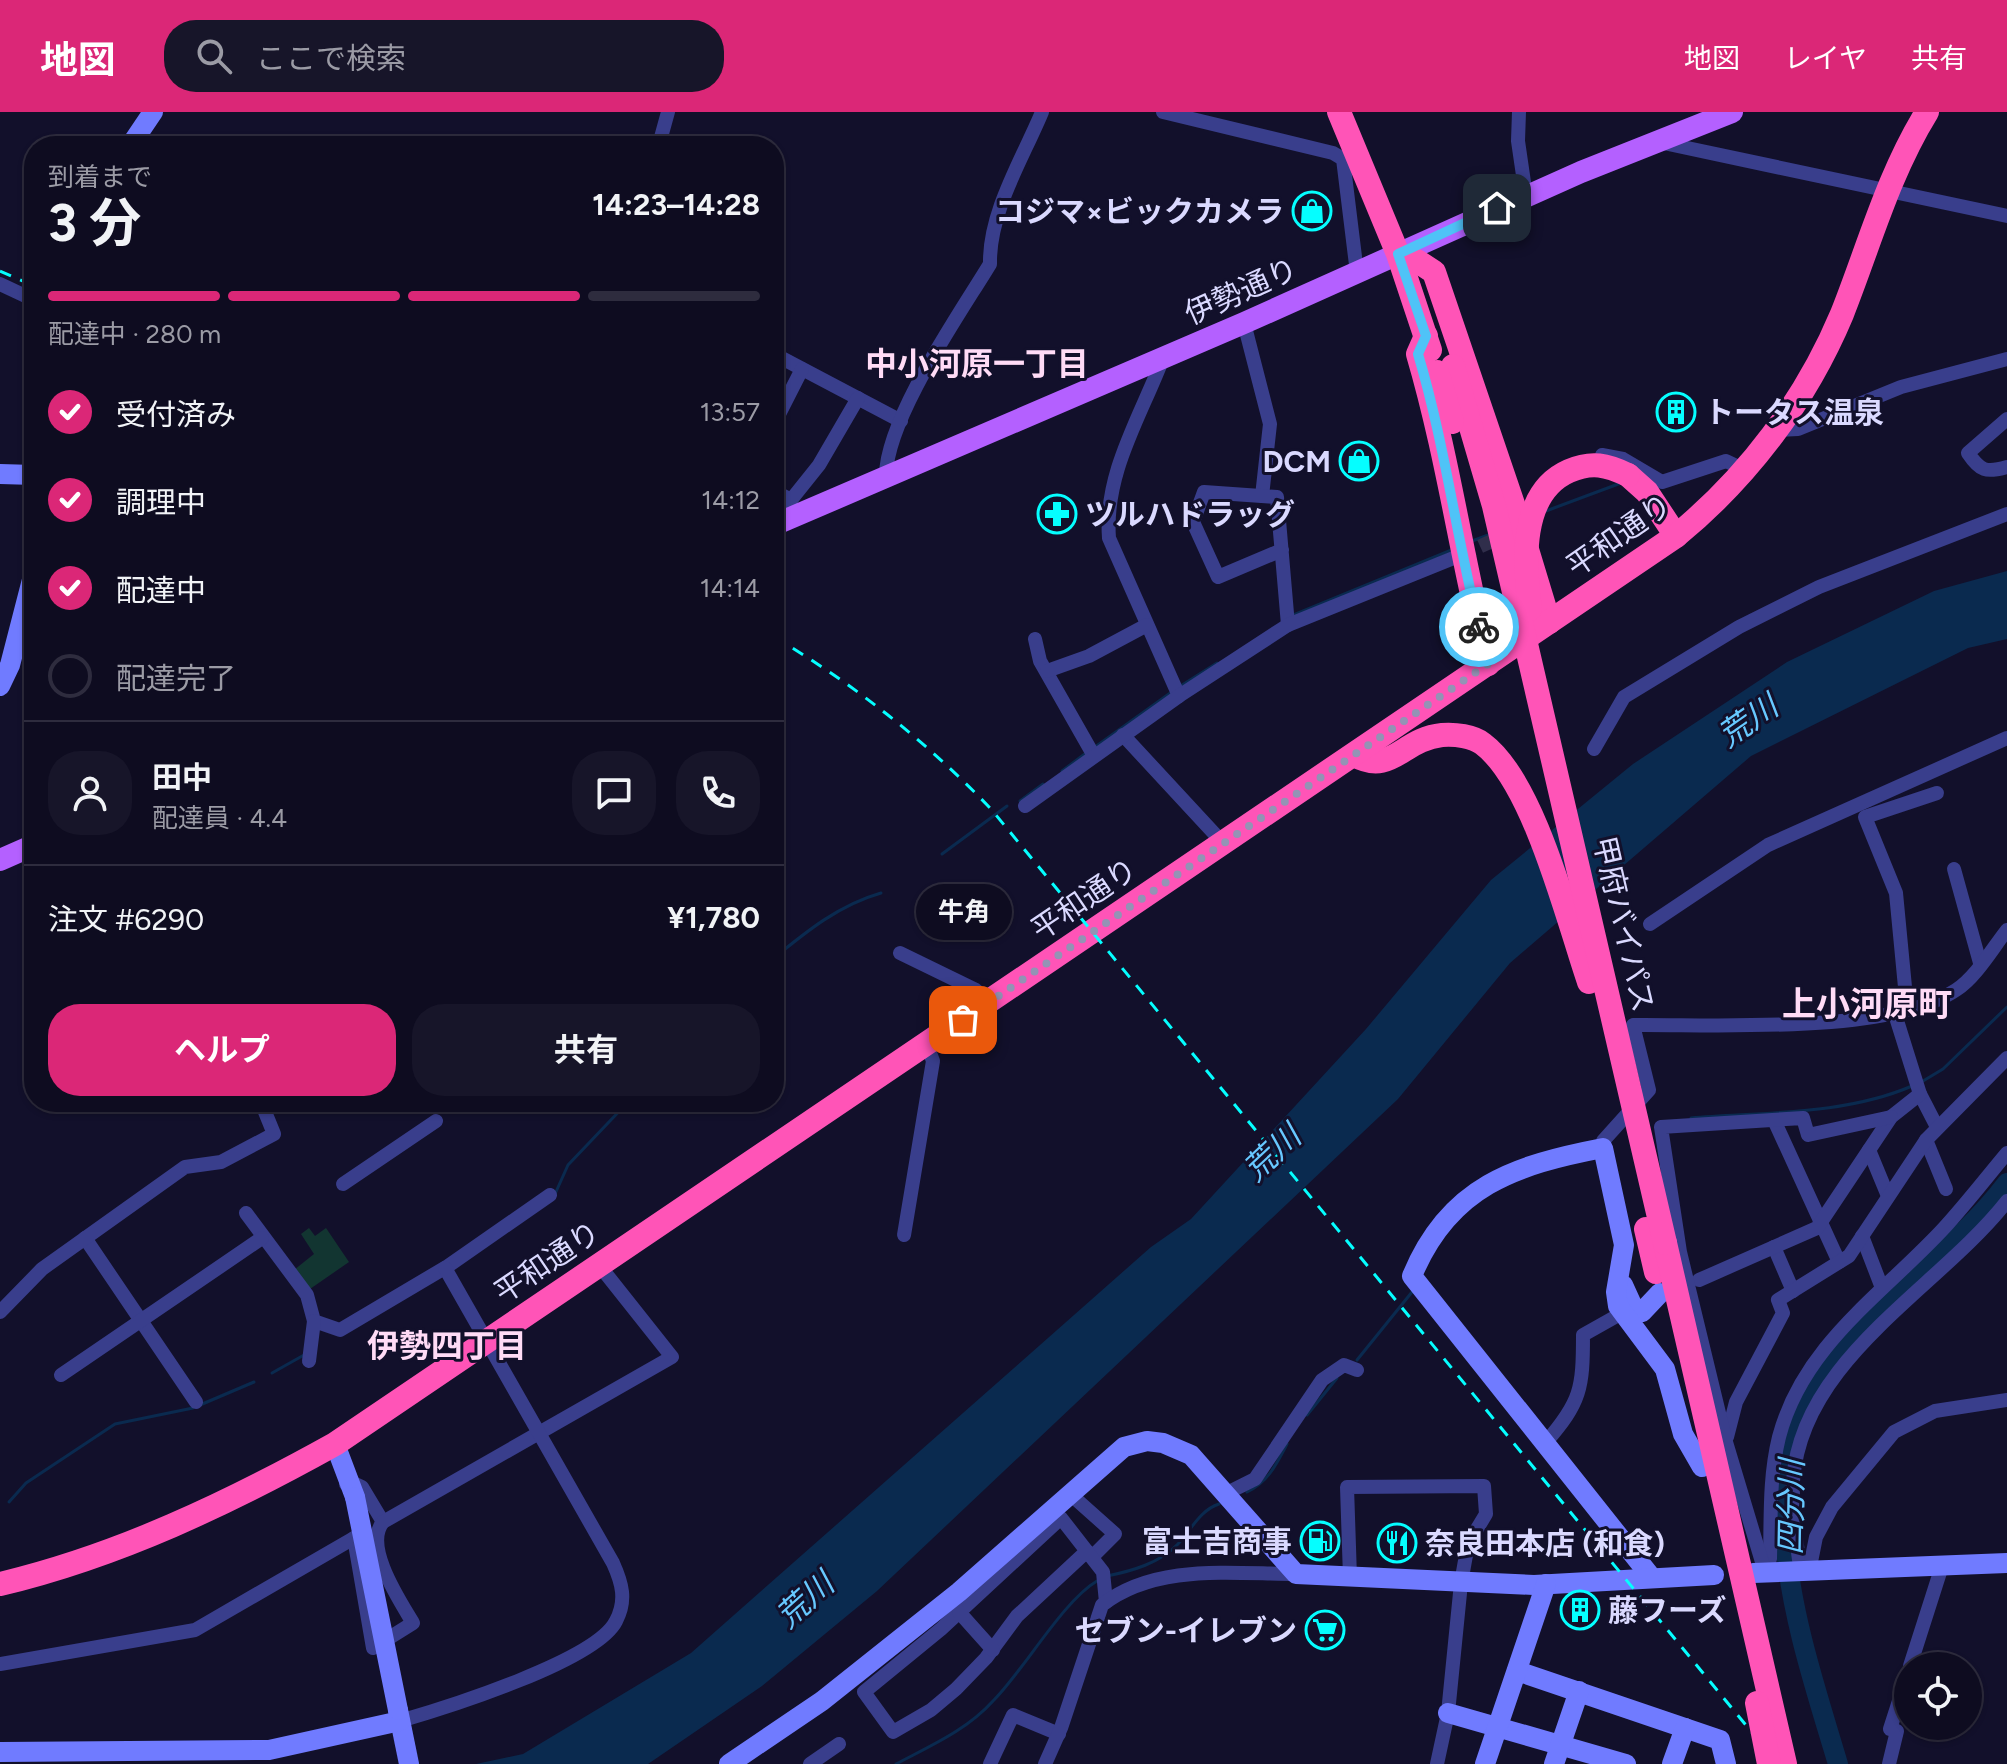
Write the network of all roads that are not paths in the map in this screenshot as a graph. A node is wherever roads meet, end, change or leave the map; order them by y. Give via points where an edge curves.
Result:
1 (153, 112) edge
2 (668, 112) edge
3 (1042, 112) edge
4 (1163, 112) edge
5 (1339, 112) edge
6 (1355, 112) edge
7 (1519, 112) edge
8 (1927, 112) edge
9 (1726, 113) edge
10 (137, 136) edge
11 (661, 136) edge
12 (1655, 141) junction
13 (1887, 190) junction
14 (1526, 196) junction
15 (2007, 216) edge
16 (1409, 255) junction
17 (1357, 273) junction
18 (0, 284) edge
19 (24, 295) edge
20 (1244, 323) junction
21 (1426, 336) junction
22 (1163, 358) junction
23 (784, 360) edge
24 (2005, 360) edge
25 (802, 369) junction
26 (1445, 369) junction
27 (2007, 375) edge
28 (858, 398) junction
29 (784, 404) edge
30 (2007, 419) edge
31 (901, 421) junction
32 (1777, 430) junction
33 (2007, 467) edge
34 (1745, 470) junction
35 (0, 474) edge
36 (24, 475) edge
37 (886, 475) junction
38 (784, 496) edge
39 (1262, 496) junction
40 (791, 500) junction
41 (1515, 510) junction
42 (784, 512) edge
43 (2007, 514) edge
44 (784, 520) edge
45 (1676, 536) junction
46 (1282, 550) junction
47 (1461, 555) junction
48 (24, 611) edge
49 (1549, 622) junction
50 (1147, 625) junction
51 (1288, 625) junction
52 (1035, 639) dead end
53 (1488, 664) junction
54 (1047, 671) junction
55 (0, 686) edge
56 (1179, 696) junction
57 (1123, 735) junction
58 (2007, 738) edge
59 (1594, 749) dead end
60 (1354, 755) junction
61 (1094, 756) junction
62 (1557, 771) junction
63 (1937, 793) dead end
64 (1025, 806) dead end
65 (1223, 843) junction
66 (24, 849) edge
67 (0, 860) edge
68 (1954, 869) dead end
69 (1650, 924) dead end
70 (2007, 930) edge
71 (900, 953) dead end
72 (1980, 963) junction
73 (1589, 982) junction
74 (980, 1008) junction
75 (1901, 1010) junction
76 (927, 1045) junction
77 (2007, 1058) edge
78 (1920, 1093) junction
79 (265, 1112) edge
80 (1891, 1117) junction
81 (1774, 1120) junction
82 (436, 1121) dead end
83 (1937, 1127) junction
84 (1926, 1140) junction
85 (1603, 1148) junction
86 (1869, 1150) junction
87 (2007, 1153) edge
88 (343, 1184) dead end
89 (1946, 1189) dead end
90 (550, 1195) dead end
91 (1888, 1196) junction
92 (2007, 1201) edge
93 (246, 1213) dead end
94 (1821, 1223) junction
95 (904, 1235) dead end
96 (1655, 1236) junction
97 (1862, 1236) junction
98 (85, 1238) junction
99 (262, 1238) junction
100 (1774, 1247) junction
101 (1839, 1262) junction
102 (599, 1265) junction
103 (445, 1268) junction
104 (1618, 1279) junction
105 (1699, 1280) dead end
106 (1882, 1288) junction
107 (1793, 1291) junction
108 (1660, 1293) junction
109 (0, 1312) edge
110 (1615, 1317) dead end
111 (141, 1321) junction
112 (314, 1321) junction
113 (487, 1341) junction
114 (309, 1361) dead end
115 (1357, 1370) dead end
116 (61, 1375) dead end
117 (2007, 1400) edge
118 (196, 1402) dead end
119 (538, 1434) junction
120 (1546, 1442) junction
121 (1726, 1442) junction
122 (335, 1444) junction
123 (1702, 1467) junction
124 (352, 1489) junction
125 (1069, 1493) junction
126 (1225, 1494) junction
127 (383, 1522) junction
128 (354, 1538) junction
129 (1089, 1554) junction
130 (2007, 1563) edge
131 (1942, 1566) junction
132 (1765, 1570) junction
133 (1805, 1572) junction
134 (1296, 1574) junction
135 (1714, 1575) dead end
136 (1350, 1577) junction
137 (1652, 1578) junction
138 (1461, 1583) junction
139 (0, 1584) edge
140 (1546, 1584) junction
141 (1106, 1602) junction
142 (959, 1612) junction
143 (993, 1650) junction
144 (1914, 1652) edge
145 (0, 1664) edge
146 (1517, 1671) junction
147 (1579, 1691) junction
148 (1764, 1700) junction
149 (1448, 1713) junction
150 (400, 1720) junction
151 (1498, 1726) junction
152 (1685, 1728) junction
153 (1059, 1734) junction
154 (1895, 1740) edge
155 (1561, 1743) junction
156 (839, 1744) dead end
157 (0, 1752) edge
158 (409, 1764) edge
159 (729, 1764) edge
160 (810, 1764) edge
161 (990, 1764) edge
162 (1045, 1764) edge
163 (1437, 1764) edge
164 (1485, 1764) edge
165 (1554, 1764) edge
166 (1626, 1764) edge
167 (1672, 1764) edge
168 (1726, 1764) edge
169 (1769, 1764) edge
170 (1785, 1764) edge
171 (1889, 1764) edge

1 - 10 street
2 - 11 street
3 - 31 street via 998,212 990,264
4 - 17 street via 1343,159
5 - 16 highway, 甲府バイパス
6 - 16 highway, 甲府バイパス
7 - 14 street
8 - 13 highway, 平和通り
9 - 12 main road, 伊勢通り
12 - 13 street
12 - 14 main road, 伊勢通り
13 - 15 street
13 - 32 highway, 平和通り via 1826,348
14 - 16 main road, 伊勢通り
16 - 17 main road, 伊勢通り
16 - 21 highway, 甲府バイパス
16 - 26 highway, 甲府バイパス
16 - 41 highway via 1434,272
17 - 20 main road, 伊勢通り
18 - 19 street
20 - 22 main road, 伊勢通り
20 - 39 street via 1270,424
21 - 26 highway, 甲府バイパス
21 - 47 highway via 1418,354 1449,474
22 - 37 main road, 伊勢通り
22 - 50 street via 1136,416 1107,511 1109,538
23 - 25 street
24 - 27 street
24 - 32 street via 1901,387 1798,429
25 - 28 street
25 - 29 street
26 - 62 highway, 甲府バイパス, bridge via 1494,506
26 - 73 highway, 甲府バイパス, bridge
28 - 31 street
28 - 40 street via 819,465
30 - 33 street via 1968,453 1988,473
31 - 37 street
32 - 34 highway, 平和通り
34 - 41 street via 1726,461 1662,482 1623,459 1588,455 1556,466
34 - 45 highway, 平和通り
35 - 36 street
37 - 44 main road, 伊勢通り
38 - 40 street
39 - 46 street via 1277,497
39 - 46 street via 1204,492 1193,522 1218,577
40 - 42 street
41 - 49 highway
43 - 59 street via 1819,587 1739,627 1624,697
45 - 49 highway, 平和通り
45 - 62 highway, bridge via 1647,492 1609,466 1589,464 1568,471 1544,488 1532,516 1528,592 1561,756
46 - 51 street
47 - 51 street
47 - 53 highway
48 - 55 street
49 - 53 highway, 平和通り
50 - 54 street
50 - 56 street
51 - 56 street
52 - 54 street
53 - 60 highway, 平和通り
54 - 61 street
56 - 57 street
57 - 61 street
57 - 65 street
58 - 69 street via 1768,845
60 - 65 highway, 平和通り
60 - 73 highway via 1381,763 1429,737 1464,736 1482,743 1500,760 1542,843
61 - 64 street
62 - 96 highway, 甲府バイパス, bridge
63 - 75 street via 1865,817 1896,893
65 - 74 highway, 平和通り
66 - 67 main road
68 - 72 street
70 - 72 street
71 - 74 street via 976,990
72 - 75 street via 1960,988 1939,1001
73 - 96 highway, 甲府バイパス
74 - 76 highway, 平和通り
75 - 78 street
75 - 85 street via 1847,1022 1633,1025 1649,1090 1603,1141
76 - 95 street via 933,1061
76 - 102 highway, 平和通り
77 - 83 street
78 - 80 street
78 - 83 street
79 - 98 street via 274,1134 221,1162 185,1167
80 - 81 street via 1808,1135 1803,1118
80 - 86 street
81 - 94 street
81 - 121 street via 1661,1127 1680,1252
82 - 88 street
83 - 84 street
84 - 89 street
84 - 91 street
85 - 104 street via 1622,1221
85 - 120 street via 1527,1164 1477,1190 1441,1225 1412,1276
86 - 91 street
86 - 94 street
87 - 106 street via 1944,1229
90 - 103 street
91 - 97 street
92 - 133 street via 1970,1245 1853,1352 1821,1397 1802,1439 1793,1478 1794,1527
93 - 99 street
94 - 100 street
94 - 101 street
96 - 108 highway, 甲府バイパス
96 - 148 highway, 甲府バイパス
97 - 101 street
97 - 106 street
98 - 109 street via 42,1269
98 - 111 street
99 - 111 street
99 - 112 street via 307,1295
100 - 105 street
100 - 107 street
101 - 107 street
102 - 113 highway, 平和通り
102 - 119 street via 672,1357
103 - 112 street via 340,1330
103 - 113 street
104 - 108 street via 1633,1307 1642,1312
104 - 123 street via 1618,1306 1665,1369 1683,1434
106 - 132 street via 1844,1324 1795,1395 1771,1475 1770,1559
107 - 121 street via 1778,1300 1783,1313 1736,1402
108 - 123 highway, 甲府バイパス
110 - 120 street via 1583,1335 1577,1400
111 - 116 street
111 - 118 street
112 - 114 street
113 - 119 street
113 - 122 highway, 平和通り
115 - 126 street via 1344,1365 1322,1380 1255,1479
117 - 133 street via 1935,1411 1894,1432 1832,1507
119 - 127 street
119 - 150 street via 619,1577 624,1591 616,1622 598,1640 543,1669
120 - 137 street
121 - 132 street
122 - 124 street
122 - 139 highway, 平和通り via 225,1503 146,1537
123 - 148 highway, 甲府バイパス
124 - 127 street via 362,1487
124 - 128 street via 343,1487
124 - 150 street, bridge
125 - 126 street via 1124,1447 1147,1441 1191,1455
125 - 129 street via 1115,1534
125 - 159 street via 959,1592 822,1701
126 - 134 street
127 - 128 street via 378,1538 384,1573 413,1623 373,1648
128 - 145 street via 184,1634
129 - 141 street via 1104,1579
129 - 142 street via 1061,1518
129 - 143 street via 1017,1616
130 - 131 street
131 - 133 street
131 - 144 street
132 - 133 street
134 - 136 street
134 - 141 street via 1177,1574
135 - 137 street
136 - 138 street
136 - 138 street via 1347,1487 1484,1486 1486,1514 1468,1544
137 - 140 street
138 - 140 street
138 - 149 street
140 - 146 street
141 - 153 street
142 - 143 street
142 - 143 street via 864,1692 893,1732 931,1710
146 - 147 street
146 - 151 street
147 - 152 street
147 - 155 street
148 - 169 highway, 甲府バイパス, bridge
148 - 170 highway, 甲府バイパス
149 - 151 street
149 - 163 street
150 - 157 street via 269,1750
150 - 158 street
151 - 155 street
151 - 164 street
152 - 167 street
152 - 168 street via 1720,1740
153 - 161 street via 1013,1715
153 - 162 street
154 - 171 street
155 - 165 street
155 - 166 street
156 - 160 street

